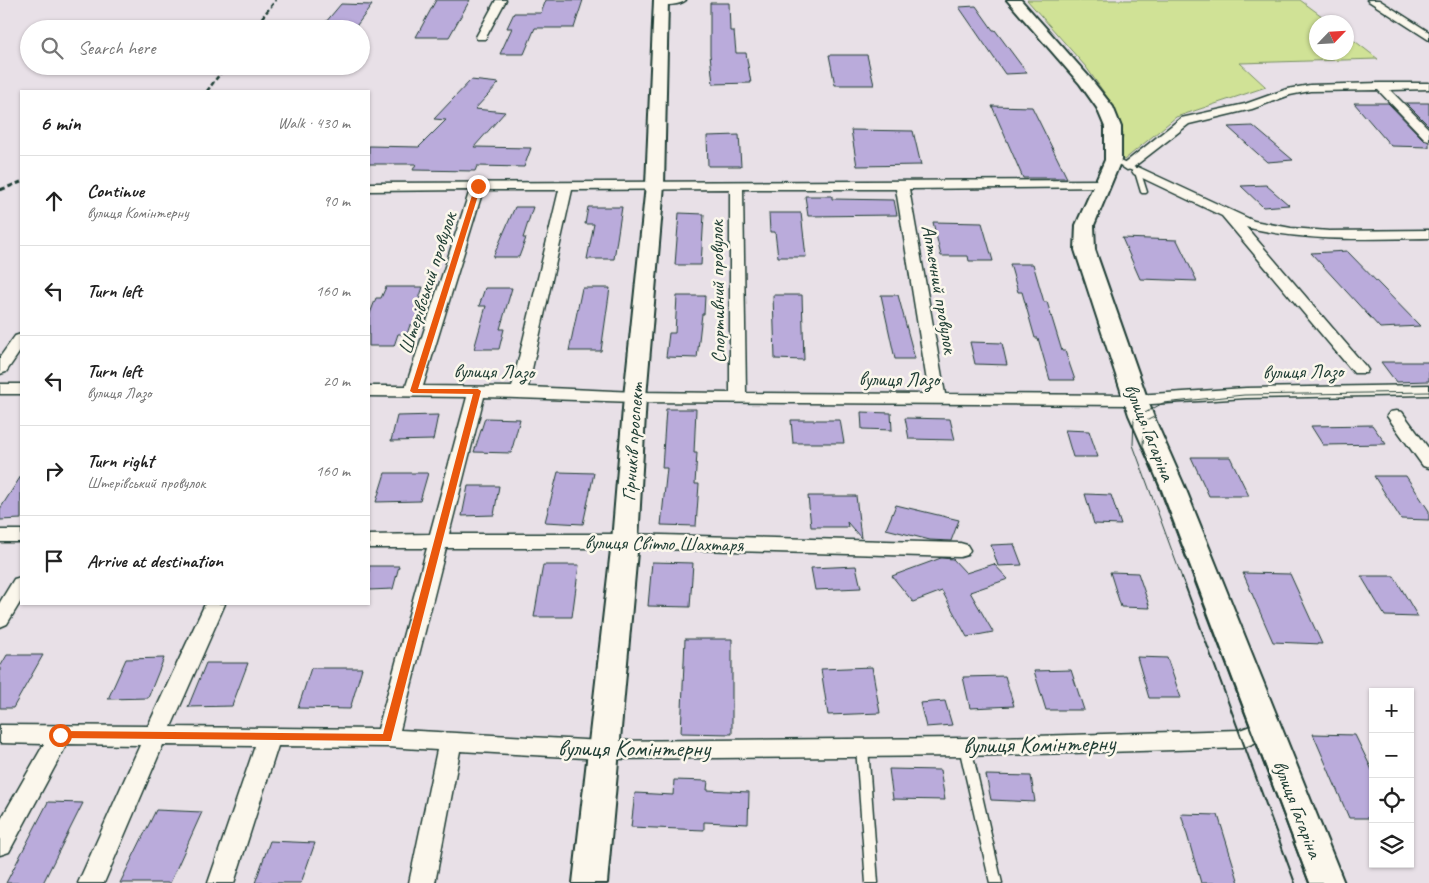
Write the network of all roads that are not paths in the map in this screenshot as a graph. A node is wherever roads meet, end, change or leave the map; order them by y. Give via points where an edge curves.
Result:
1 (501, 0) edge
2 (1014, 0) edge
3 (1372, 0) edge
4 (667, 1) edge
5 (480, 37) dead end
6 (1429, 37) edge
7 (1380, 86) junction
8 (1429, 86) edge
9 (1429, 136) edge
10 (1126, 166) junction
11 (1104, 184) junction
12 (655, 185) junction
13 (736, 185) junction
14 (902, 185) junction
15 (478, 186) junction
16 (566, 186) junction
17 (370, 187) edge
18 (1144, 192) dead end
19 (1226, 212) junction
20 (1429, 234) edge
21 (20, 340) edge
22 (0, 369) edge
23 (1360, 370) dead end
24 (0, 388) edge
25 (20, 389) edge
26 (1429, 390) edge
27 (370, 391) edge
28 (413, 391) junction
29 (478, 391) junction
30 (519, 392) junction
31 (635, 397) junction
32 (738, 398) junction
33 (938, 400) junction
34 (1136, 400) junction
35 (1396, 416) dead end
36 (1429, 462) edge
37 (0, 536) edge
38 (20, 536) edge
39 (370, 540) edge
40 (625, 541) junction
41 (438, 542) junction
42 (960, 550) dead end
43 (20, 586) edge
44 (215, 605) edge
45 (0, 619) edge
46 (1266, 729) junction
47 (0, 734) edge
48 (60, 735) junction
49 (155, 736) junction
50 (270, 737) junction
51 (387, 738) junction
52 (450, 742) junction
53 (862, 746) junction
54 (965, 746) junction
55 (602, 750) junction
56 (0, 844) edge
57 (91, 883) edge
58 (221, 883) edge
59 (422, 883) edge
60 (590, 883) edge
61 (872, 883) edge
62 (996, 883) edge
63 (1327, 883) edge

1 - 5 street
2 - 10 main road, вулиця Гагаріна via 1105,107
3 - 6 street
4 - 12 main road, Гірників проспект
7 - 8 street
7 - 9 street
7 - 10 street via 1310,88 1287,92 1248,107 1185,121
10 - 11 main road, вулиця Гагаріна
10 - 18 lane
10 - 19 street
11 - 14 street
11 - 34 main road, вулиця Гагаріна via 1085,225 1085,250
12 - 13 street
12 - 16 street
12 - 31 main road, Гірників проспект
13 - 14 street
13 - 32 street, Спортивний провулок
14 - 33 street, Аптечний провулок
15 - 16 street
15 - 17 street
15 - 28 street, Штерівський провулок
16 - 30 street
19 - 20 street via 1250,224 1291,232
19 - 23 street
21 - 22 street
24 - 25 street
26 - 34 street, вулиця Лазо via 1246,393
27 - 28 street, вулиця Лазо
28 - 29 street, вулиця Лазо
29 - 30 street, вулиця Лазо
29 - 41 street
30 - 31 street, вулиця Лазо
31 - 32 street, вулиця Лазо
31 - 40 main road, Гірників проспект
32 - 33 street, вулиця Лазо
33 - 34 street, вулиця Лазо
34 - 46 main road, вулиця Гагаріна
35 - 36 street
37 - 38 street
39 - 41 street, вулиця Світло Шахтаря
40 - 41 street, вулиця Світло Шахтаря
40 - 42 street, вулиця Світло Шахтаря
40 - 55 main road, Гірників проспект
41 - 51 street
43 - 45 street
44 - 49 street
46 - 54 street, вулиця Комінтерну via 1242,739
46 - 63 main road, вулиця Гагаріна
47 - 48 street, вулиця Комінтерну
48 - 49 street, вулиця Комінтерну
48 - 56 street
49 - 50 street, вулиця Комінтерну
49 - 57 street
50 - 51 street, вулиця Комінтерну
50 - 58 street
51 - 52 street, вулиця Комінтерну
52 - 55 street, вулиця Комінтерну
52 - 59 street
53 - 54 street, вулиця Комінтерну
53 - 55 street, вулиця Комінтерну
53 - 61 lane
54 - 62 lane
55 - 60 main road, Гірників проспект

